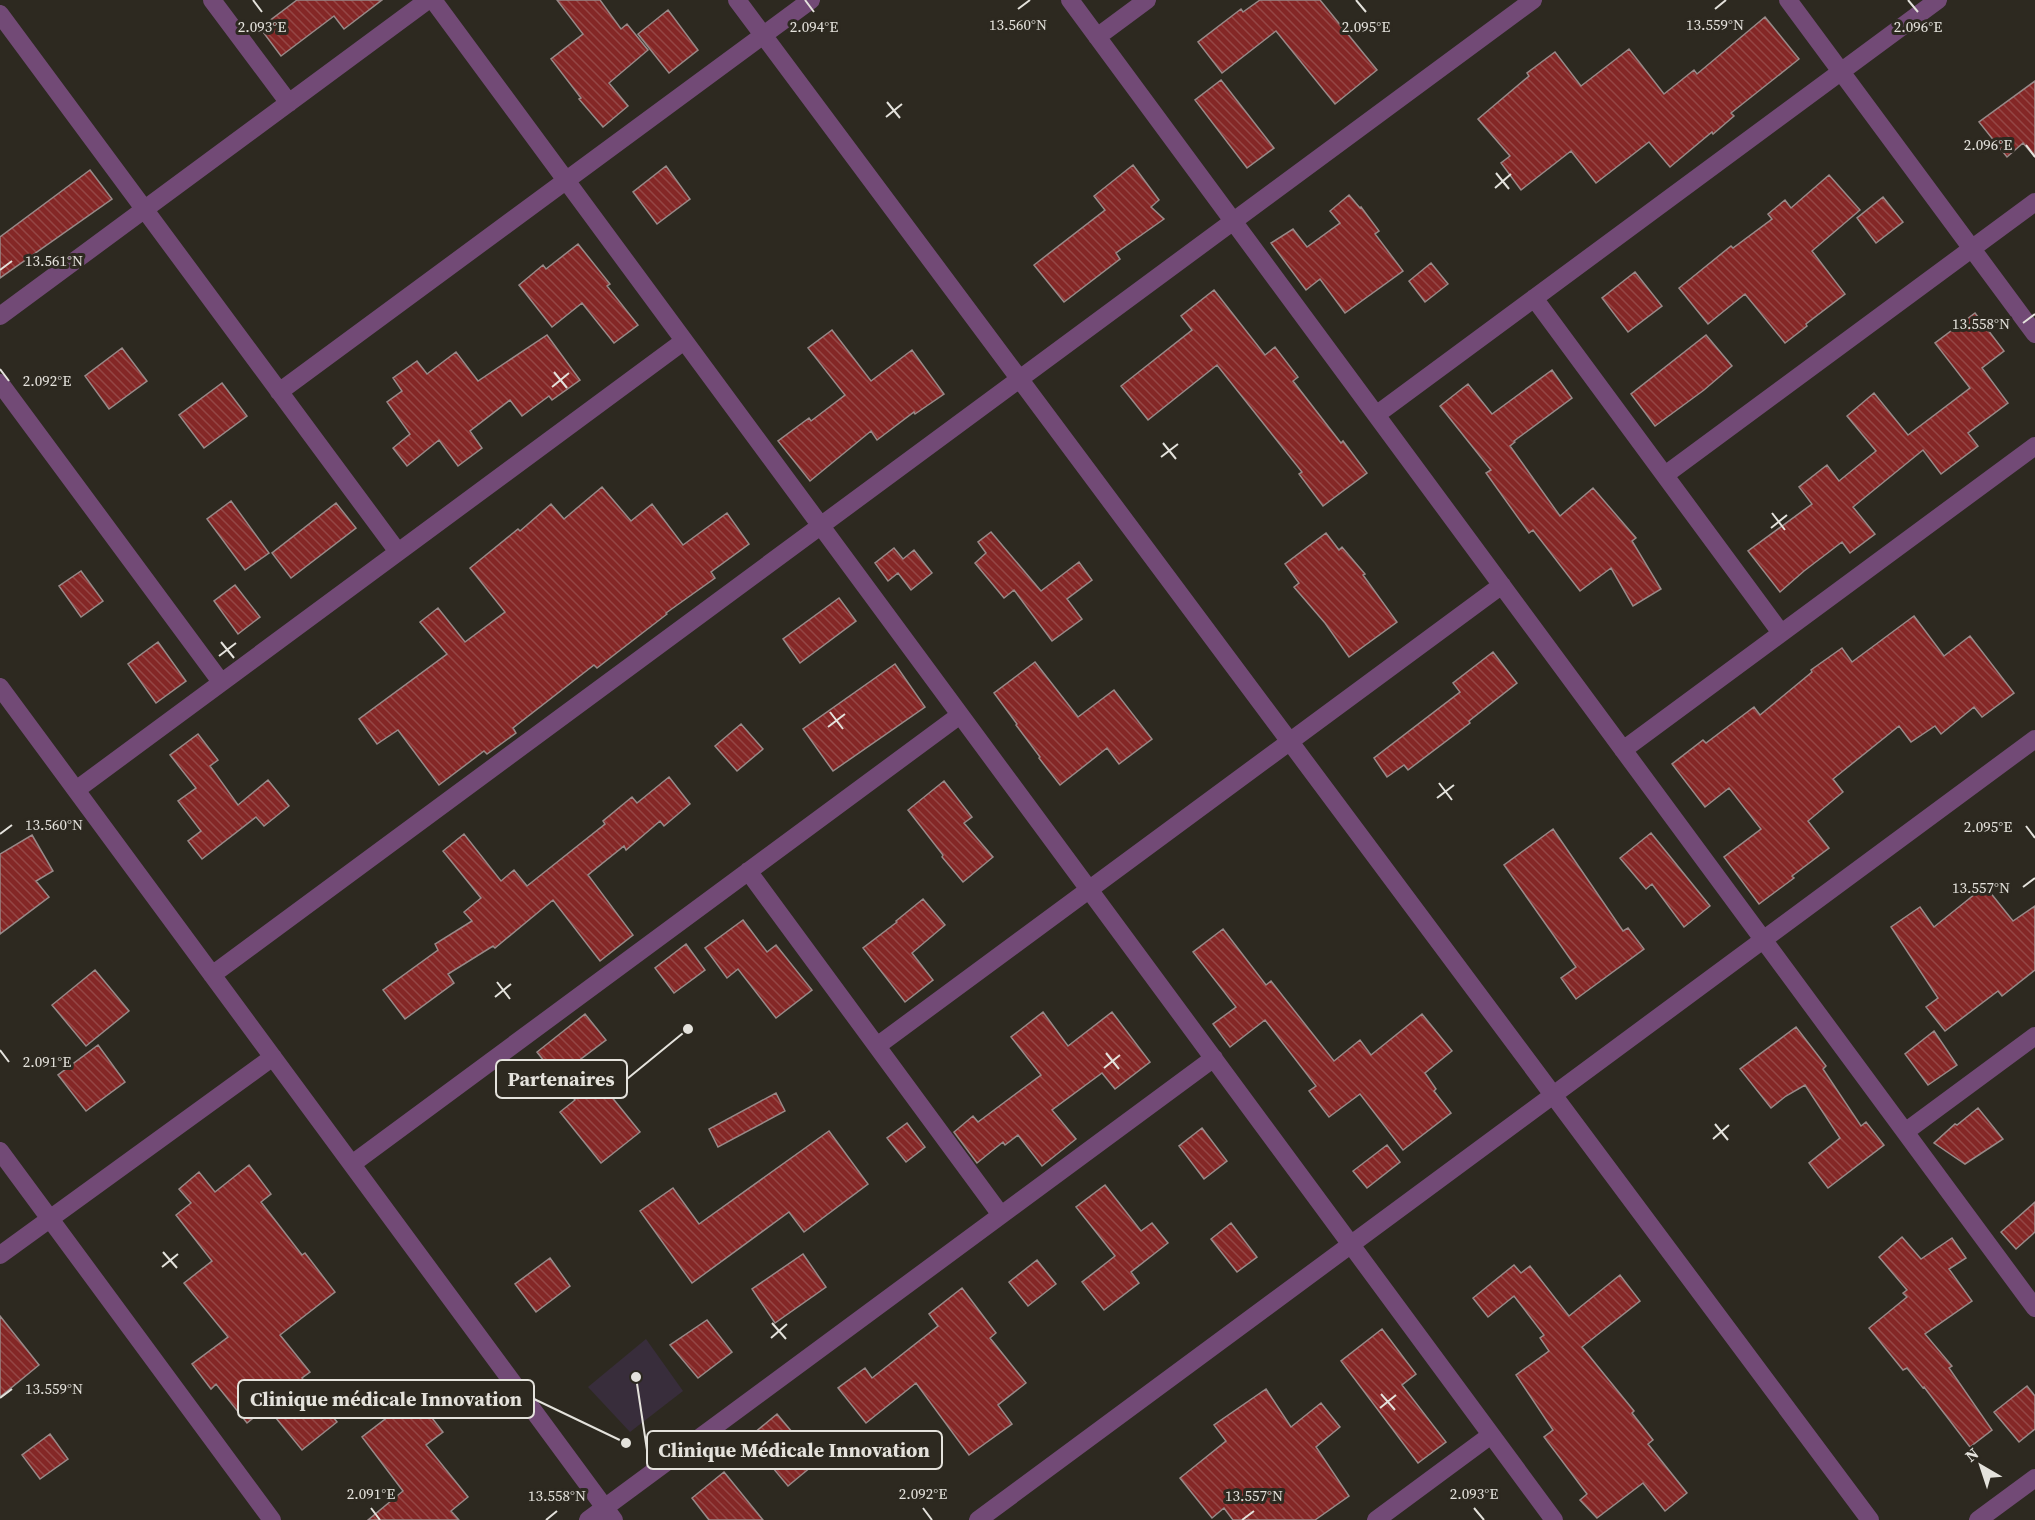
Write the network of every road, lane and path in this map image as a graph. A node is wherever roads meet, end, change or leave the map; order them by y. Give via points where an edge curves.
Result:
1 (212, 0) edge
2 (428, 0) edge
3 (433, 0) edge
4 (737, 0) edge
5 (811, 0) edge
6 (1070, 0) edge
7 (1147, 0) edge
8 (1533, 0) edge
9 (1788, 0) edge
10 (1938, 0) edge
11 (0, 14) edge
12 (764, 35) junction
13 (1097, 37) junction
14 (1841, 72) junction
15 (289, 103) junction
16 (566, 181) junction
17 (2035, 202) edge
18 (144, 209) junction
19 (1233, 221) junction
20 (1972, 249) junction
21 (1534, 298) junction
22 (0, 316) edge
23 (2035, 334) edge
24 (684, 341) junction
25 (1020, 379) junction
26 (0, 382) edge
27 (279, 392) junction
28 (1376, 415) junction
29 (2035, 446) edge
30 (1665, 475) junction
31 (822, 525) junction
32 (398, 552) junction
33 (1502, 585) junction
34 (1781, 633) junction
35 (221, 682) junction
36 (0, 687) edge
37 (960, 715) junction
38 (2035, 740) edge
39 (1290, 741) junction
40 (1623, 750) junction
41 (76, 790) junction
42 (748, 871) junction
43 (1089, 890) junction
44 (1763, 940) junction
45 (212, 975) junction
46 (2035, 1036) edge
47 (877, 1046) junction
48 (273, 1057) junction
49 (1214, 1058) junction
50 (1554, 1095) junction
51 (1905, 1132) junction
52 (0, 1152) edge
53 (352, 1164) junction
54 (1001, 1215) junction
55 (50, 1219) junction
56 (1351, 1245) junction
57 (0, 1255) edge
58 (2035, 1308) edge
59 (1491, 1435) junction
60 (2035, 1478) edge
61 (610, 1514) edge
62 (272, 1520) edge
63 (588, 1520) edge
64 (978, 1520) edge
65 (1376, 1520) edge
66 (1554, 1520) edge
67 (1870, 1520) edge
68 (1978, 1520) edge

1 - 15 street
2 - 15 street
3 - 16 street
4 - 12 street
5 - 12 street
6 - 13 street
7 - 13 street
8 - 19 street
9 - 14 street
10 - 14 street
11 - 18 street
12 - 16 street
12 - 25 street
13 - 19 street
14 - 20 street
14 - 21 street
15 - 18 street
16 - 24 street
16 - 27 street
17 - 20 street
18 - 22 street
18 - 27 street
19 - 25 street
19 - 28 street
20 - 23 street
20 - 30 street
21 - 28 street
21 - 30 street
24 - 31 street
24 - 32 street
25 - 31 street
25 - 39 street
26 - 35 street
27 - 32 street
28 - 33 street
29 - 34 street
30 - 34 street
31 - 37 street
31 - 45 street
32 - 35 street
33 - 39 street
33 - 40 street
34 - 40 street
35 - 41 street
36 - 41 street
37 - 42 street
37 - 43 street
38 - 44 street
39 - 43 street
39 - 50 street
40 - 44 street
41 - 45 street
42 - 47 street
42 - 53 street
43 - 47 street
43 - 49 street
44 - 50 street
44 - 51 street
45 - 48 street
46 - 51 street
47 - 54 street
48 - 53 street
48 - 55 street
49 - 54 street
49 - 56 street
50 - 56 street
50 - 67 street
51 - 58 street
52 - 55 street
53 - 61 street
54 - 61 street
55 - 57 street
55 - 62 street
56 - 59 street
56 - 64 street
59 - 65 street
59 - 66 street
60 - 68 street
61 - 63 street

